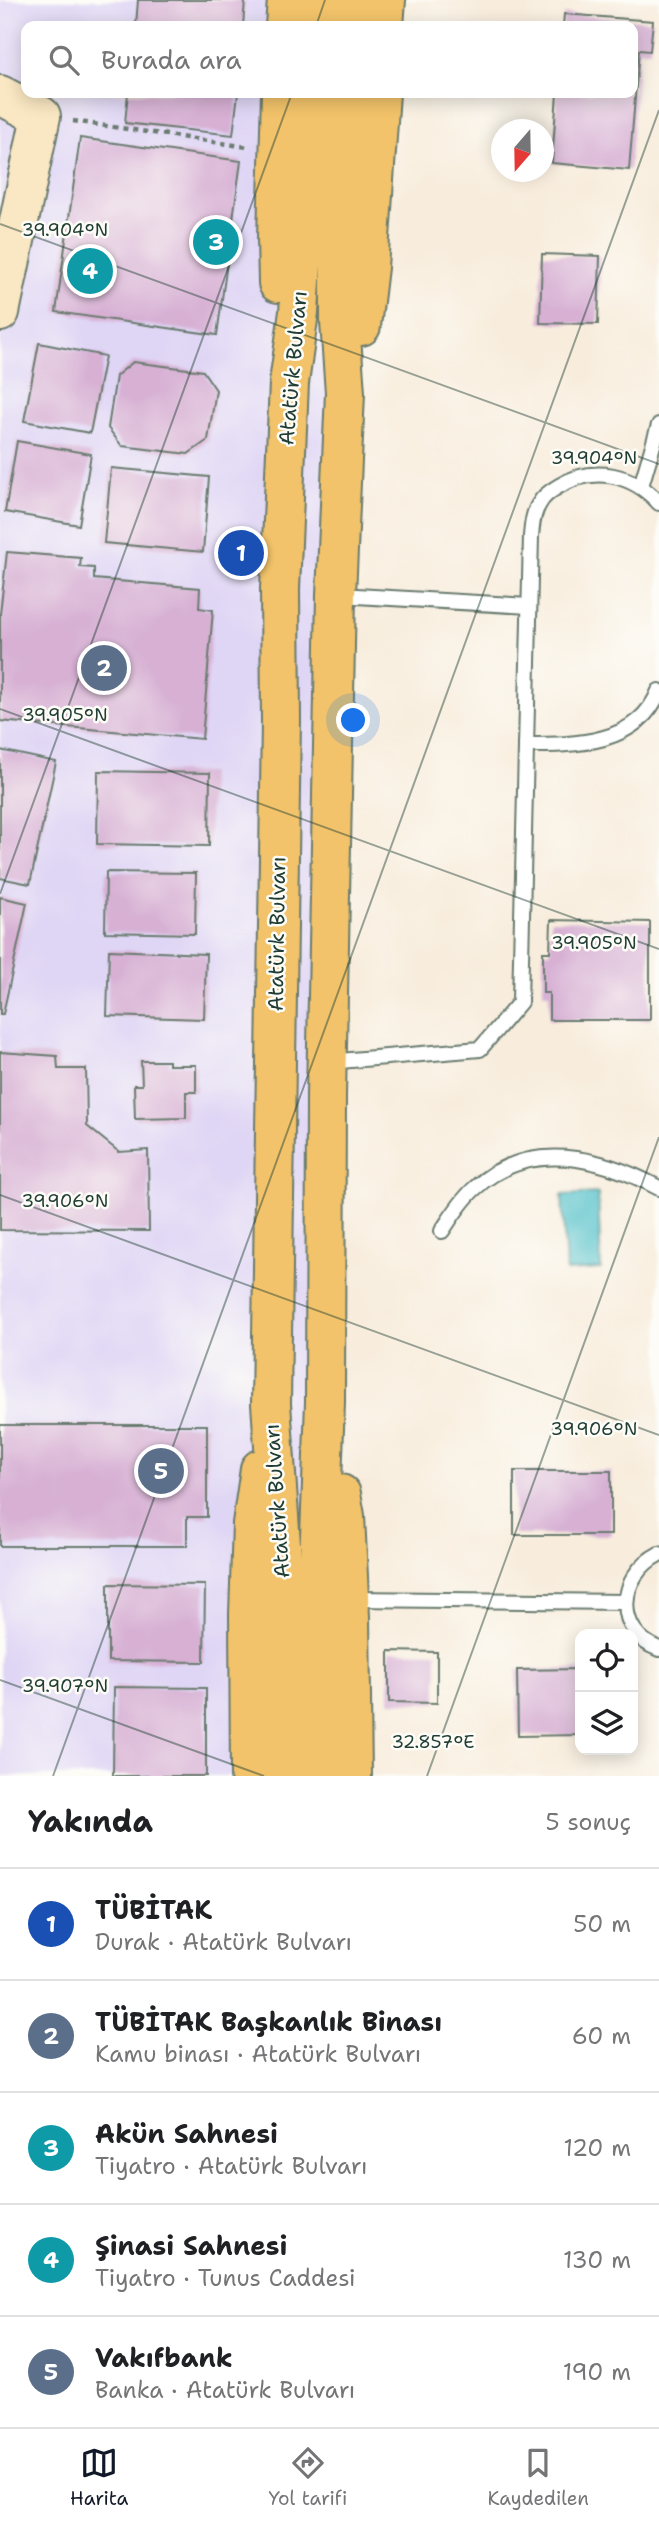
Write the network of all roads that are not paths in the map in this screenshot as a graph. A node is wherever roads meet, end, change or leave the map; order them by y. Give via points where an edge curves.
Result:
1 (287, 0) edge
2 (318, 0) edge
3 (355, 0) edge
4 (386, 0) edge
5 (285, 21) edge
6 (317, 21) edge
7 (353, 21) edge
8 (384, 21) edge
9 (0, 95) edge
10 (281, 98) edge
11 (313, 98) edge
12 (348, 98) edge
13 (380, 98) edge
14 (0, 312) edge
15 (289, 383) junction
16 (345, 393) junction
17 (659, 425) edge
18 (641, 486) junction
19 (659, 503) edge
20 (336, 595) junction
21 (529, 606) junction
22 (659, 691) edge
23 (526, 745) junction
24 (327, 1062) junction
25 (659, 1188) edge
26 (442, 1231) dead end
27 (324, 1402) junction
28 (271, 1404) junction
29 (659, 1554) edge
30 (349, 1599) junction
31 (626, 1602) junction
32 (659, 1649) edge
33 (250, 1776) edge
34 (285, 1776) edge
35 (321, 1776) edge
36 (352, 1776) edge

1 - 5 main road
2 - 6 main road
3 - 7 main road
4 - 8 main road
9 - 14 street via 41,116
10 - 15 main road via 279,312
11 - 15 main road, Atatürk Bulvarı via 299,313
12 - 16 main road via 340,255
13 - 16 main road via 368,267 361,325
15 - 28 main road, Atatürk Bulvarı via 280,589
16 - 20 main road, Atatürk Bulvarı
17 - 18 lane
18 - 19 lane
18 - 21 lane via 598,473 574,478 544,496 532,523
20 - 21 lane
20 - 24 main road, Atatürk Bulvarı
21 - 23 lane
22 - 23 lane via 640,720 614,735 571,745
23 - 24 lane via 520,1002 480,1049
24 - 27 main road, Atatürk Bulvarı
25 - 26 lane via 584,1159 539,1158 520,1162 476,1187
27 - 30 main road via 345,1516
27 - 35 main road, Atatürk Bulvarı via 319,1563
28 - 33 main road via 251,1524
28 - 34 main road, Atatürk Bulvarı via 282,1559
29 - 31 lane via 635,1572
30 - 31 lane
30 - 36 main road
31 - 32 lane via 638,1635

